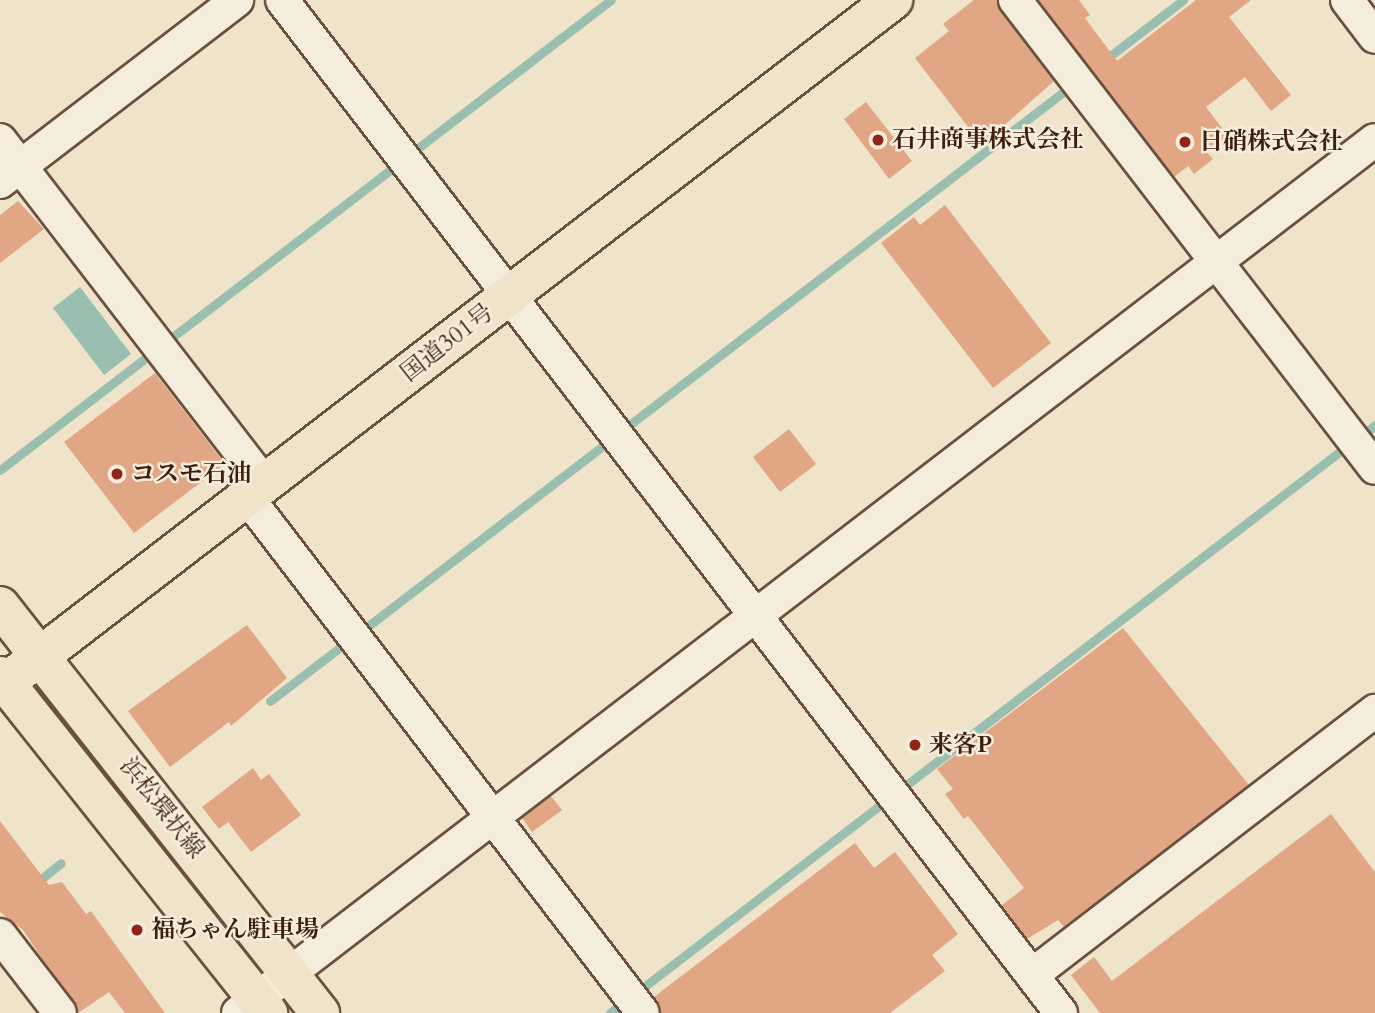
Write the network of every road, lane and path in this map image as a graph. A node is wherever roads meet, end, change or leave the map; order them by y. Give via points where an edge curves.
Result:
1 (237, 0) edge
2 (282, 0) edge
3 (893, 0) edge
4 (1015, 0) edge
5 (1347, 0) edge
6 (1375, 37) edge
7 (0, 140) edge
8 (1375, 140) edge
9 (10, 174) edge
10 (1216, 262) junction
11 (509, 295) junction
12 (1375, 468) edge
13 (255, 490) junction
14 (0, 606) edge
15 (756, 616) junction
16 (41, 655) junction
17 (2, 682) edge
18 (1375, 711) edge
19 (493, 818) junction
20 (0, 935) edge
21 (289, 974) junction
22 (1032, 975) junction
23 (254, 1008) edge
24 (60, 1013) edge
25 (320, 1013) edge
26 (643, 1013) edge
27 (1061, 1013) edge

1 - 9 street
2 - 11 street
3 - 11 main road, 国道301号
4 - 10 street
5 - 6 street
7 - 9 street
8 - 10 street
9 - 13 street
10 - 12 street
10 - 15 street
11 - 13 main road, 国道301号
11 - 15 street
13 - 16 main road, 国道301号
13 - 19 street
14 - 16 main road, 浜松環状線
15 - 19 street
15 - 22 street
16 - 17 main road, 国道301号
16 - 21 main road, 浜松環状線
17 - 23 main road, 浜松環状線
18 - 22 street
19 - 21 street
19 - 26 street
20 - 24 street
21 - 23 street
21 - 25 main road, 浜松環状線
22 - 27 street

